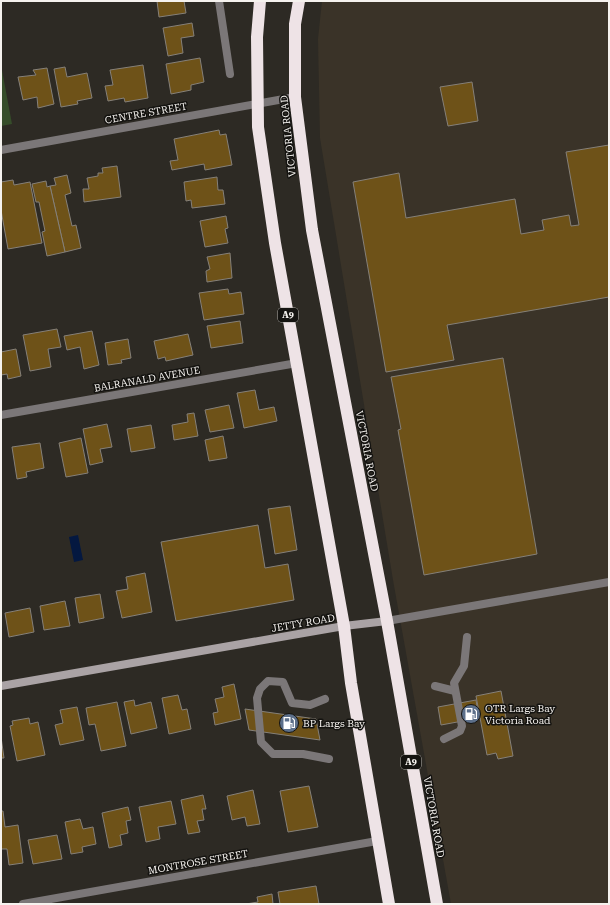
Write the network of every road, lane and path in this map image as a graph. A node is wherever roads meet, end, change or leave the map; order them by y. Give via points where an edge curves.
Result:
1 (219, 1) edge
2 (260, 1) edge
3 (299, 1) edge
4 (230, 74) dead end
5 (295, 97) junction
6 (257, 103) junction
7 (1, 150) edge
8 (297, 363) junction
9 (1, 415) edge
10 (609, 582) edge
11 (387, 621) junction
12 (344, 626) junction
13 (467, 636) dead end
14 (1, 686) edge
15 (435, 686) dead end
16 (455, 691) junction
17 (324, 699) dead end
18 (444, 739) dead end
19 (329, 758) dead end
20 (377, 841) junction
21 (23, 904) edge
22 (389, 904) edge
23 (437, 904) edge

1 - 4 street
2 - 6 highway, A9
3 - 5 highway, VICTORIA ROAD / A9 via 295,24
5 - 6 street, CENTRE STREET
5 - 11 highway, VICTORIA ROAD / A9 via 312,230
6 - 7 street, CENTRE STREET
6 - 8 highway, A9 via 266,183
8 - 9 street, BALRANALD AVENUE
8 - 12 highway, A9
10 - 11 street, JETTY ROAD
11 - 12 street, JETTY ROAD
11 - 23 highway, VICTORIA ROAD / A9
12 - 14 street, JETTY ROAD
12 - 20 highway, A9
13 - 16 street via 464,666 454,683
15 - 16 street
16 - 18 street via 462,726 460,731
17 - 19 street via 310,706 292,703 283,682 268,681 260,688 257,698 261,742 273,754 303,754
20 - 21 street, MONTROSE STREET
20 - 22 highway, A9

